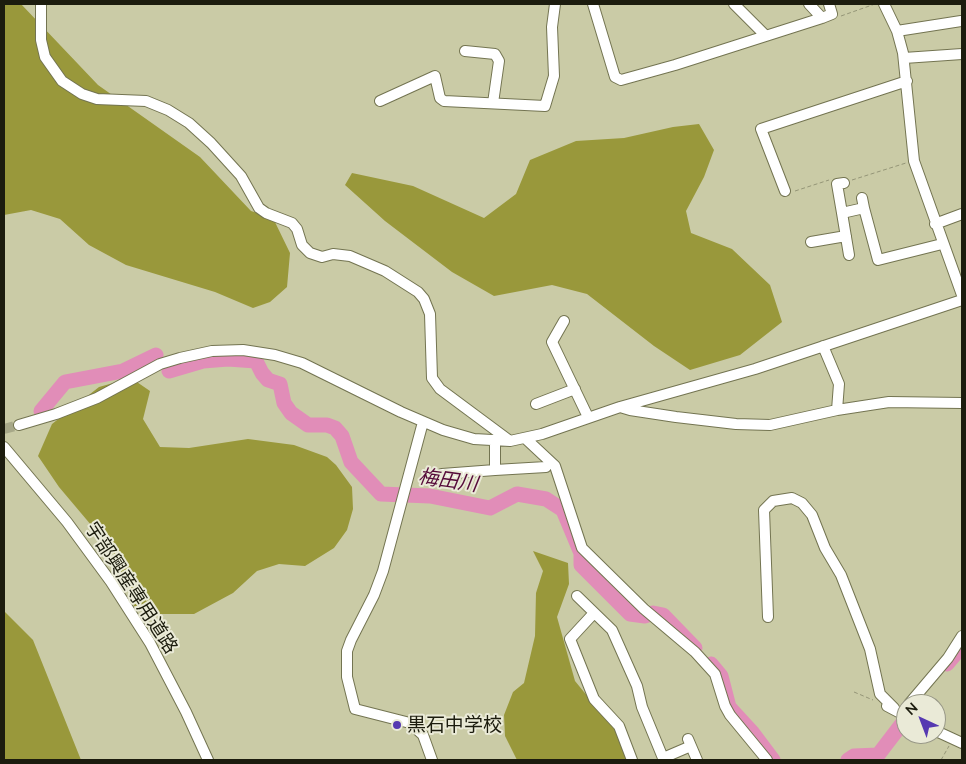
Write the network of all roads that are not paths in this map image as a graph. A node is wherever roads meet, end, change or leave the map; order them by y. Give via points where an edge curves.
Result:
1 (41, 4) edge
2 (555, 4) edge
3 (593, 4) edge
4 (734, 4) edge
5 (809, 4) edge
6 (829, 4) edge
7 (884, 4) edge
8 (822, 18) junction
9 (960, 21) dead end
10 (897, 32) junction
11 (766, 36) junction
12 (465, 51) dead end
13 (962, 54) edge
14 (904, 58) junction
15 (907, 81) junction
16 (380, 102) dead end
17 (494, 103) junction
18 (844, 183) dead end
19 (786, 191) dead end
20 (842, 213) junction
21 (962, 214) edge
22 (935, 224) junction
23 (846, 236) junction
24 (811, 242) dead end
25 (942, 244) junction
26 (849, 255) dead end
27 (962, 295) edge
28 (962, 300) edge
29 (564, 321) dead end
30 (823, 346) junction
31 (575, 389) junction
32 (962, 403) edge
33 (536, 404) dead end
34 (620, 407) junction
35 (837, 410) junction
36 (588, 417) junction
37 (423, 422) junction
38 (19, 425) tunnel mouth
39 (525, 438) junction
40 (495, 441) junction
41 (510, 441) junction
42 (4, 448) edge
43 (546, 467) dead end
44 (495, 470) junction
45 (442, 474) dead end
46 (577, 596) dead end
47 (594, 613) junction
48 (768, 617) dead end
49 (962, 636) edge
50 (918, 694) edge
51 (896, 708) edge
52 (946, 736) edge
53 (962, 744) edge
54 (660, 759) edge
55 (208, 760) edge
56 (432, 760) edge
57 (632, 760) edge
58 (697, 760) edge
59 (767, 760) edge

1 - 41 street via 41,40 45,57 62,81 89,96 146,101 168,110 211,143 241,176 260,208 292,223 302,245 310,253 322,257 333,254 350,256 385,271 418,292 428,306 431,319 432,378 440,388
2 - 17 street via 552,27 554,76 545,106
3 - 11 street via 615,77 621,80
4 - 11 street
5 - 8 street
6 - 8 street via 832,14
7 - 10 street
8 - 11 street
9 - 10 street
10 - 14 street
12 - 17 street via 495,54 499,61
13 - 14 street
14 - 15 street
15 - 19 street via 761,130
15 - 22 street via 914,161
16 - 17 street via 436,76 440,98 444,102
18 - 20 street via 837,184
20 - 23 street
20 - 25 street via 863,203 878,260
21 - 22 street
22 - 25 street
23 - 24 street
23 - 26 street
25 - 27 street
28 - 30 street
29 - 31 street via 552,342
30 - 34 street
30 - 35 street via 839,384
31 - 33 street
31 - 36 street
32 - 35 street via 889,402
34 - 35 street via 652,414 745,424 770,424
34 - 36 street
36 - 39 street
37 - 38 street via 302,363 260,352 227,350 195,354 160,364 97,398
37 - 40 street via 474,439
37 - 56 street via 383,572 347,651 347,677 355,709 410,723 423,735
39 - 41 street
39 - 59 street via 555,466 582,548 715,674 730,715
40 - 41 street
40 - 44 street
42 - 55 street, 宇部興産専用道路 via 67,522 111,582 150,643
43 - 44 street
44 - 45 street
46 - 47 street
47 - 54 street via 612,630 637,686
47 - 57 street via 570,639 594,699 619,726
48 - 51 street via 764,510 774,501 792,498 812,514 825,548 841,574 870,649 880,694
49 - 50 street
52 - 53 street
54 - 58 street via 689,743

